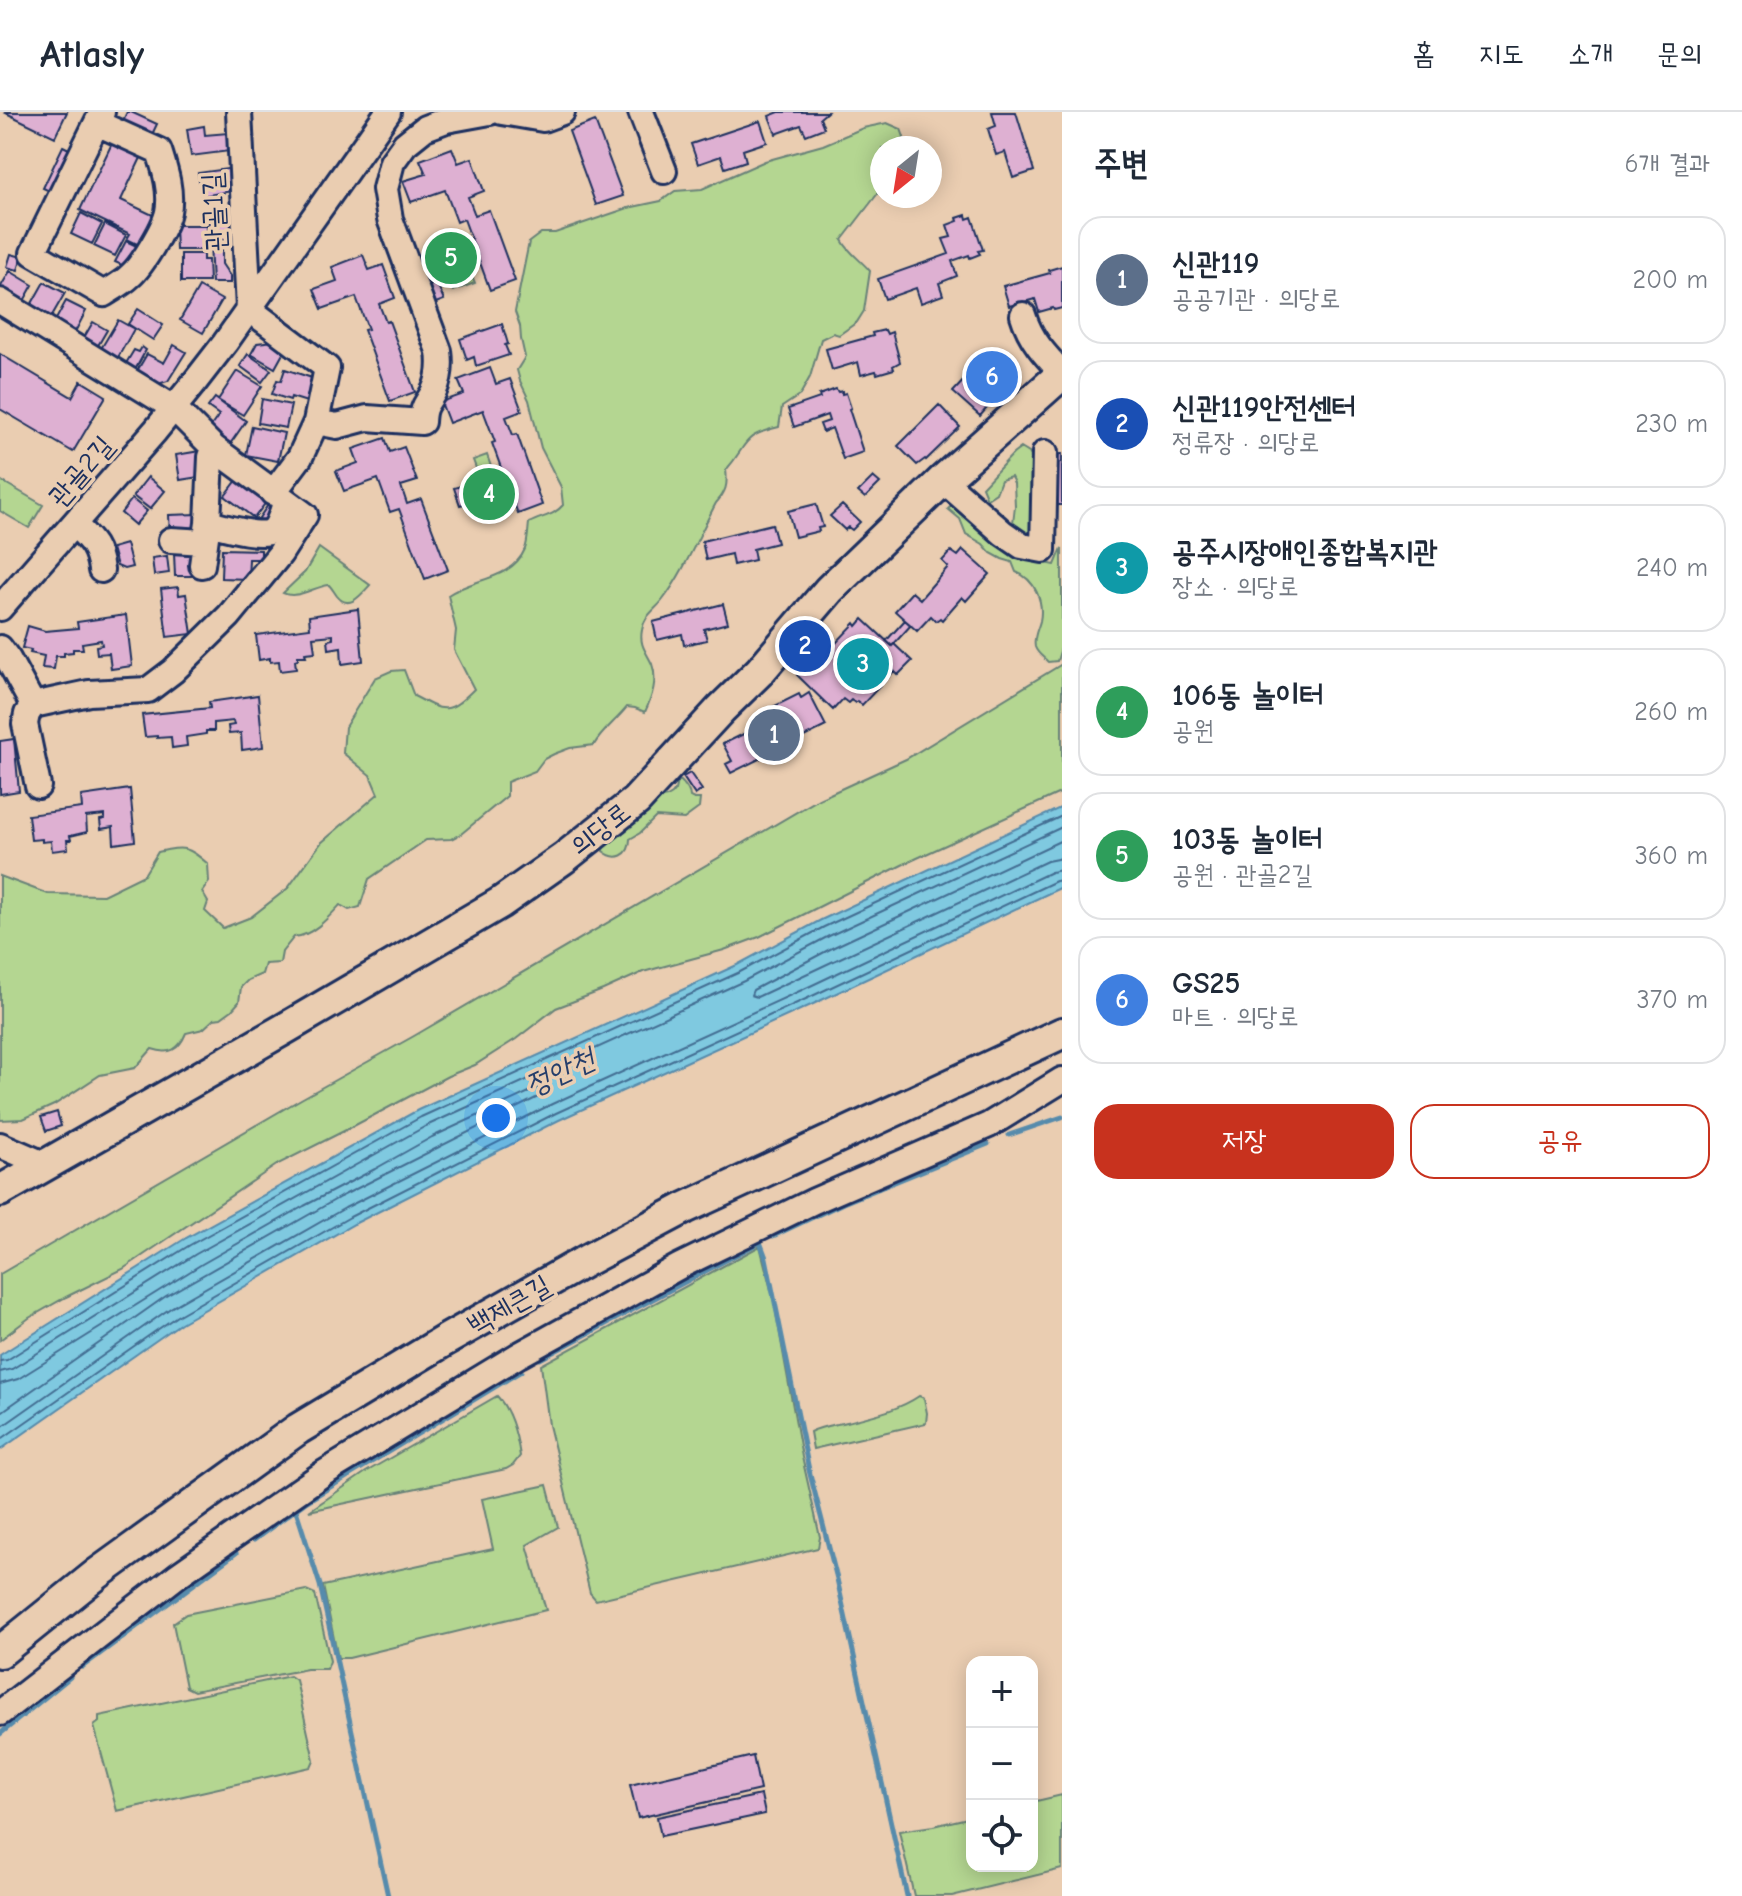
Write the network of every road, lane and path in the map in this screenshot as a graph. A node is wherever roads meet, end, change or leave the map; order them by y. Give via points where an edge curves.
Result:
1 (239, 112) edge
2 (388, 112) edge
3 (490, 112) edge
4 (502, 112) edge
5 (562, 112) edge
6 (641, 112) edge
7 (99, 118) edge
8 (664, 171) dead end
9 (0, 301) edge
10 (249, 309) junction
11 (1023, 315) dead end
12 (1062, 374) edge
13 (174, 408) junction
14 (316, 422) junction
15 (214, 448) junction
16 (1045, 453) dead end
17 (943, 480) junction
18 (288, 503) junction
19 (74, 524) junction
20 (171, 540) dead end
21 (205, 543) junction
22 (101, 570) dead end
23 (0, 608) edge
24 (0, 648) edge
25 (33, 705) junction
26 (38, 786) dead end
27 (1062, 1033) edge
28 (1062, 1080) edge
29 (0, 1145) edge
30 (46, 1165) junction
31 (0, 1191) edge
32 (0, 1652) edge
33 (0, 1713) edge

1 - 10 street, 관골1길
2 - 10 street, 관골2길
3 - 14 street via 425,128 392,162 385,189 390,219 439,351 441,369 422,422
4 - 5 street via 543,119
6 - 8 street
7 - 7 street via 33,253 104,294 130,277 157,237 168,212 169,193 159,151
9 - 13 street
10 - 13 street, 관골2길
10 - 14 street via 327,368
11 - 12 street via 1036,344
12 - 17 main road, 의당로
13 - 15 street
13 - 19 street, 관골2길
14 - 18 street
15 - 18 street
15 - 21 street
16 - 17 street via 1043,550 1022,546 1003,533
17 - 30 main road, 의당로 via 829,590 636,801 564,858 500,903
18 - 21 street via 268,533 239,530
18 - 25 street via 280,554 229,616 173,671 148,690 89,693
19 - 22 street via 94,543
19 - 23 street, 관골2길
20 - 21 street
24 - 25 street
25 - 26 street via 25,724
27 - 32 main road, 백제큰길 via 685,1208 444,1341 298,1429 97,1574
28 - 33 street via 989,1125 680,1266 519,1355 324,1473 178,1575
29 - 30 street
30 - 31 main road, 의당로

